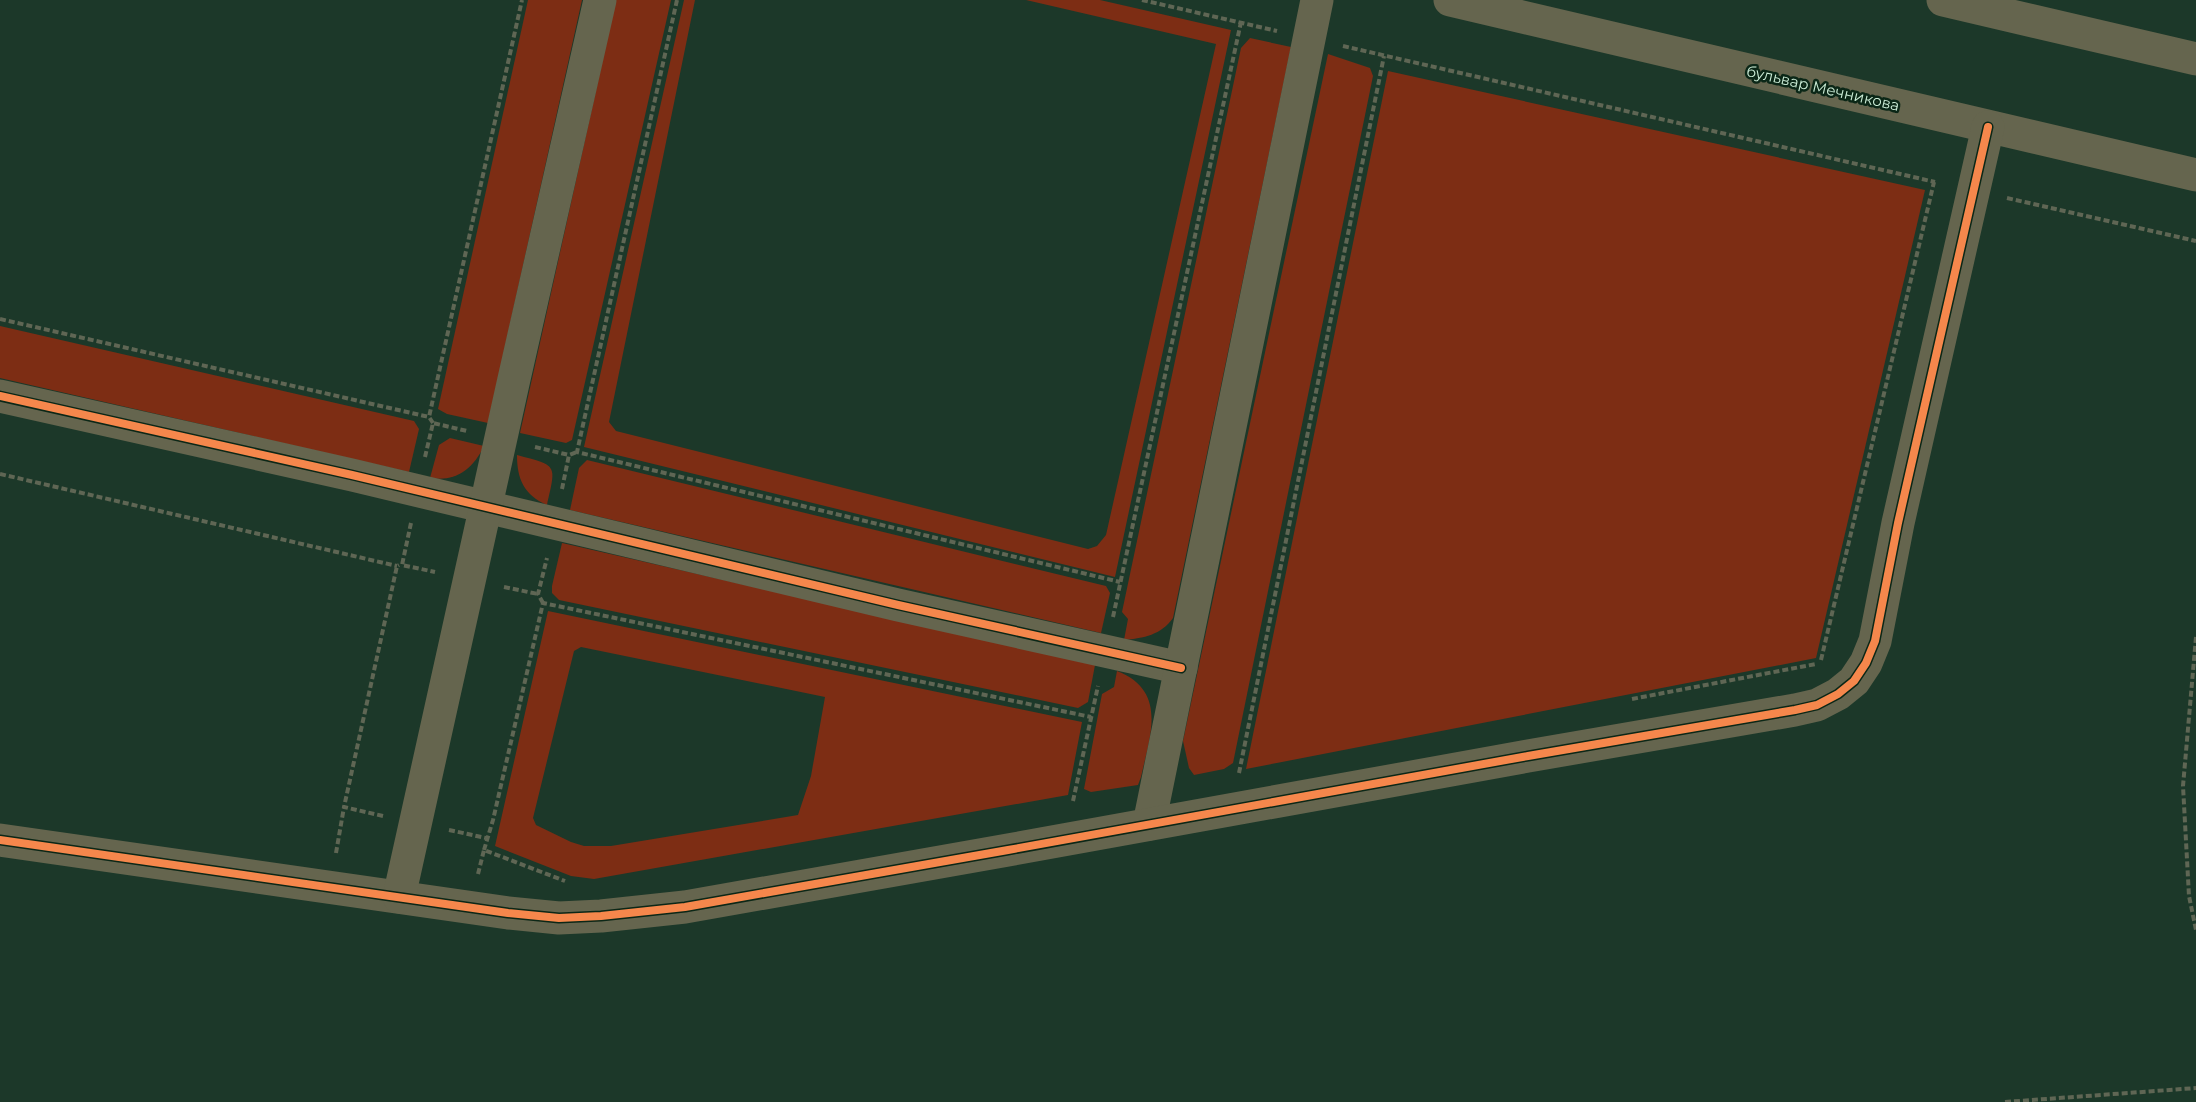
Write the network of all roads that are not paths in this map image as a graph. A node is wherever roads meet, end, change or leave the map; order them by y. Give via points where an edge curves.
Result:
1 (600, 0) edge
2 (1317, 0) edge
3 (1450, 0) edge
4 (1943, 0) edge
5 (2196, 59) edge
6 (1988, 127) junction
7 (2196, 176) edge
8 (0, 396) edge
9 (485, 507) junction
10 (1181, 668) junction
11 (1149, 824) junction
12 (0, 840) edge
13 (399, 897) junction

1 - 9 street
2 - 10 street
3 - 6 street, бульвар Мечникова
4 - 5 street
6 - 7 street, бульвар Мечникова
6 - 11 street via 1875,641 1854,681 1816,705 1795,710
8 - 9 street
9 - 10 street
9 - 13 street
10 - 11 street
11 - 13 street via 685,907 601,916 560,918
12 - 13 street

